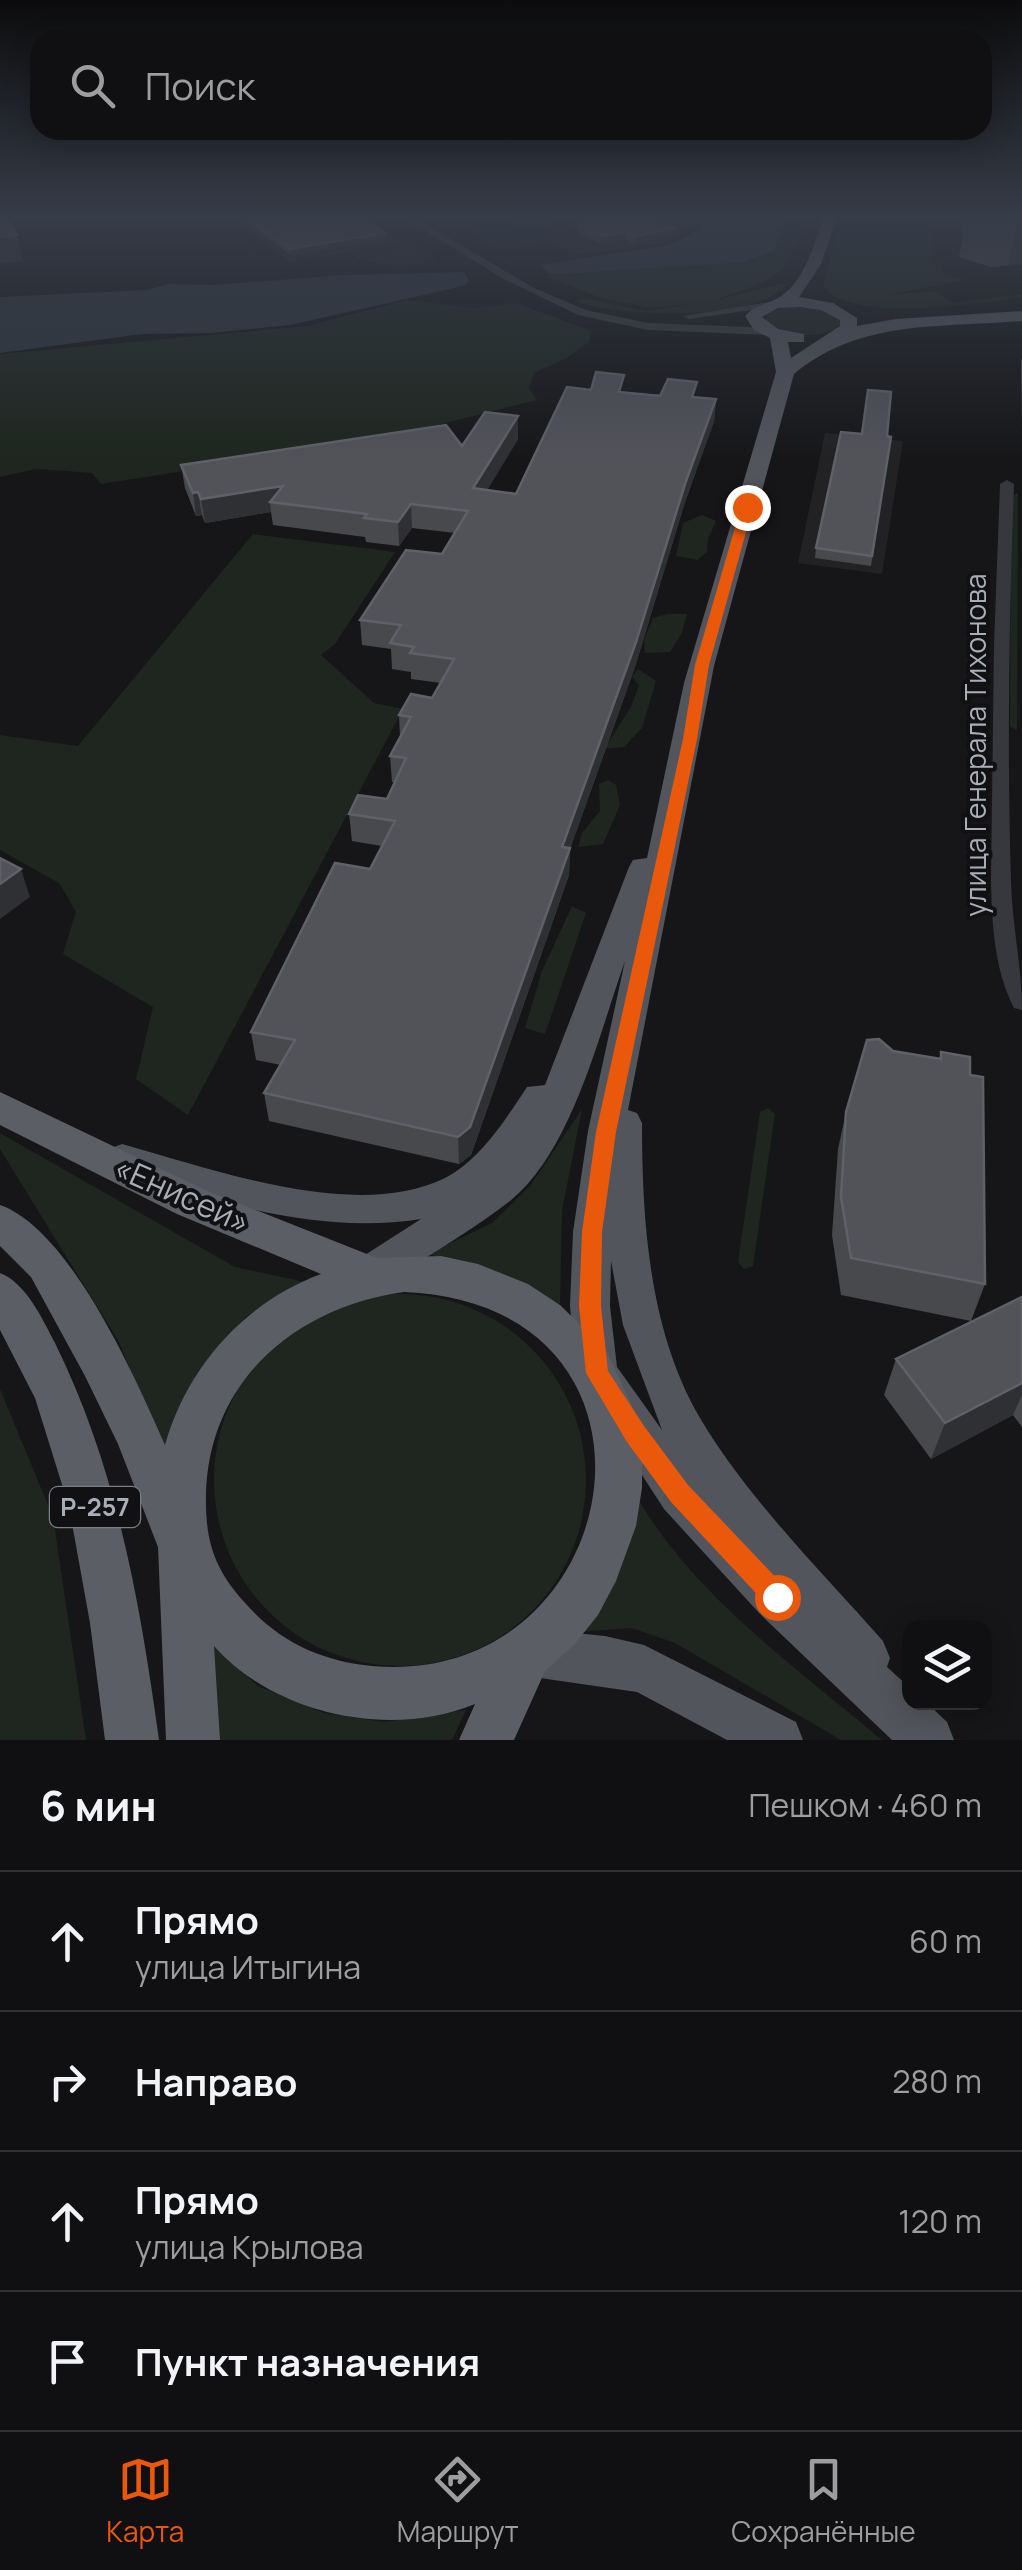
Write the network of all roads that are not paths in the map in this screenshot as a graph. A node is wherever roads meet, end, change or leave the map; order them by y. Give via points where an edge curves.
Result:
1 (557, 299) edge
2 (786, 299) edge
3 (823, 299) edge
4 (1022, 303) edge
5 (780, 304) junction
6 (830, 308) junction
7 (582, 310) junction
8 (1022, 316) edge
9 (774, 333) junction
10 (839, 334) junction
11 (785, 372) junction
12 (1007, 484) dead end
13 (702, 665) junction
14 (1022, 1002) edge
15 (589, 1018) junction
16 (625, 1045) junction
17 (0, 1107) edge
18 (81, 1148) junction
19 (0, 1222) edge
20 (368, 1274) junction
21 (0, 1292) edge
22 (597, 1373) junction
23 (183, 1545) junction
24 (526, 1652) junction
25 (132, 1740) edge
26 (193, 1740) edge
27 (486, 1740) edge
28 (778, 1740) edge
29 (933, 1740) edge

1 - 7 street
2 - 5 main road
3 - 6 main road
4 - 6 main road via 920,313
5 - 6 main road
5 - 7 street via 671,318
5 - 9 main road via 754,316
6 - 10 main road via 851,323
7 - 9 street via 638,325
8 - 10 main road
9 - 10 main road
9 - 11 main road
10 - 11 main road
11 - 13 main road
12 - 14 street, улица Генерала Тихонова via 1000,635 1002,887 1004,953
13 - 15 main road via 638,886
13 - 16 main road
15 - 18 main road via 520,1127 486,1167 458,1189 423,1202 348,1210 289,1204
15 - 20 main road via 552,1112 499,1188
16 - 22 main road via 592,1232
16 - 29 main road via 626,1246 650,1354 688,1438
17 - 18 highway, «Енисей» / Р-257
18 - 20 highway, «Енисей» / Р-257 via 191,1202
19 - 23 highway, «Енисей» / Р-257 via 40,1255 109,1374
20 - 22 highway, «Енисей» / Р-257 via 460,1277 509,1294 552,1322
20 - 23 highway, «Енисей» / Р-257 via 274,1320 240,1350 213,1388 192,1430 180,1482
21 - 25 highway, Р-257 via 48,1374 92,1494
22 - 24 highway, «Енисей» / Р-257 via 616,1430 614,1524 596,1571
22 - 29 main road via 680,1494 777,1597
23 - 24 highway, «Енисей» / Р-257 via 212,1604 261,1653 324,1686 397,1695 470,1681
23 - 26 highway, Р-257
24 - 27 highway, «Енисей» / Р-257
24 - 28 main road via 644,1669

